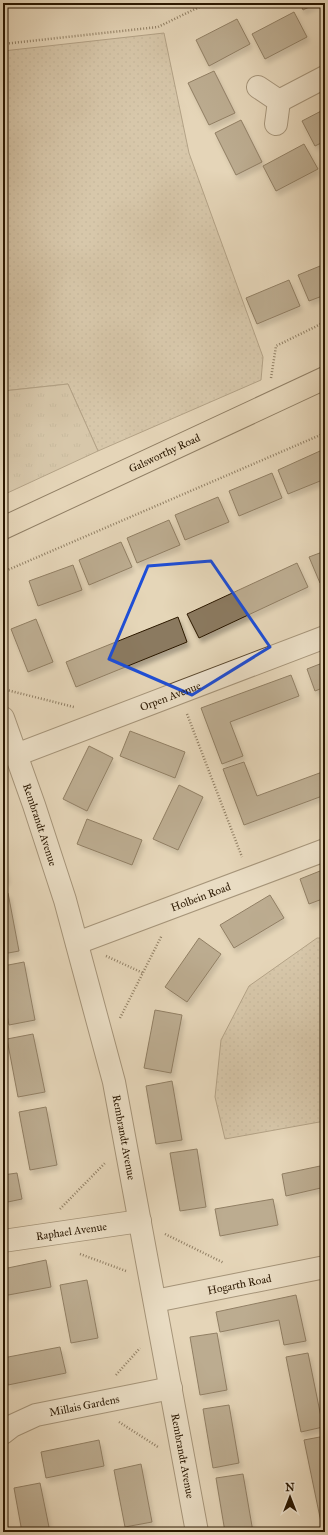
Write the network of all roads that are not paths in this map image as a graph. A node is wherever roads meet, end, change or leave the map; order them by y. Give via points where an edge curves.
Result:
1 (325, 77) edge
2 (258, 87) dead end
3 (279, 102) junction
4 (276, 124) dead end
5 (325, 378) edge
6 (3, 528) edge
7 (325, 637) edge
8 (3, 718) edge
9 (15, 754) junction
10 (325, 850) edge
11 (77, 943) junction
12 (140, 1221) junction
13 (3, 1242) edge
14 (325, 1268) edge
15 (155, 1302) junction
16 (171, 1388) junction
17 (3, 1433) edge
18 (197, 1532) edge

1 - 3 street
2 - 3 street
3 - 4 street
5 - 6 main road, Galsworthy Road
7 - 9 street, Orpen Avenue
8 - 9 street
9 - 11 street, Rembrandt Avenue
10 - 11 street, Holbein Road
11 - 12 street, Rembrandt Avenue via 114,1082
12 - 13 street, Raphael Avenue
12 - 15 street, Rembrandt Avenue
14 - 15 street, Hogarth Road
15 - 16 street, Rembrandt Avenue
16 - 17 street, Millais Gardens via 36,1415
16 - 18 street, Rembrandt Avenue

